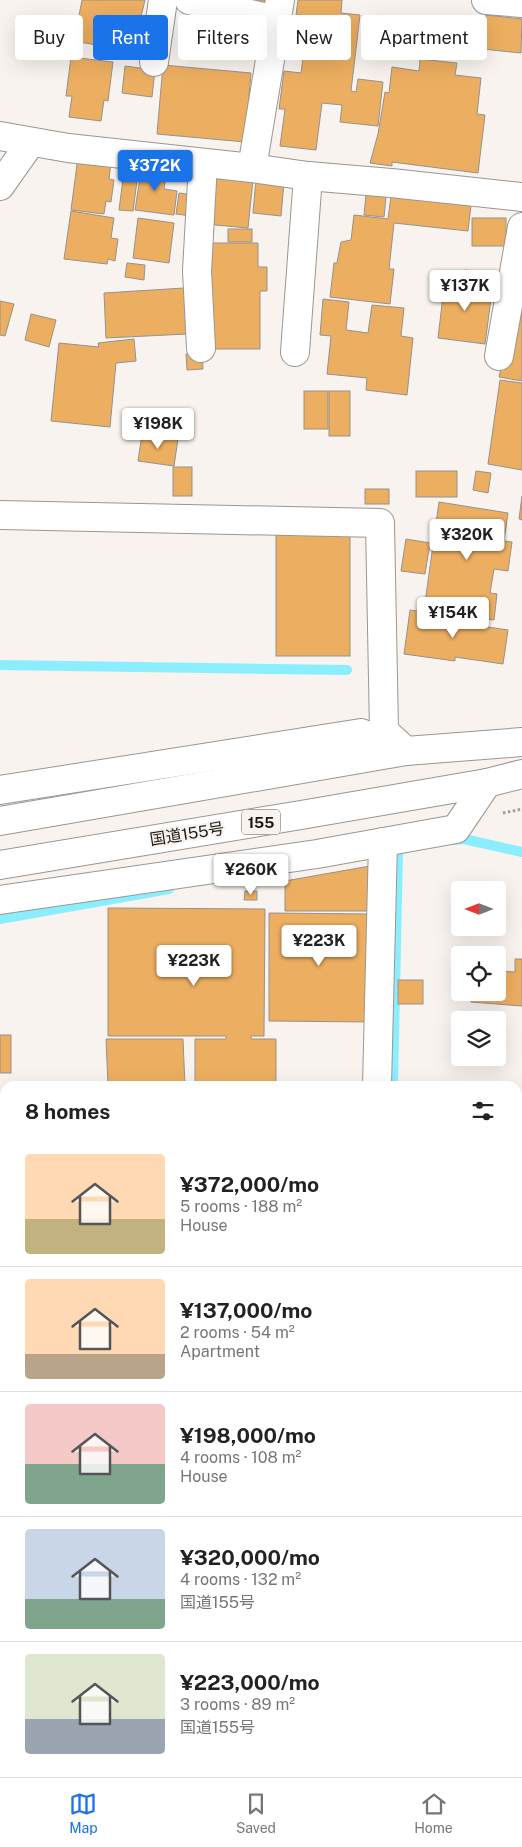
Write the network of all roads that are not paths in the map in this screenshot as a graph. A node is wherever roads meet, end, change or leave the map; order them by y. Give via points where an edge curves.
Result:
1 (164, 0) edge
2 (190, 0) edge
3 (486, 0) edge
4 (522, 3) edge
5 (278, 10) edge
6 (154, 62) dead end
7 (0, 136) edge
8 (32, 142) junction
9 (203, 163) junction
10 (252, 168) junction
11 (308, 176) junction
12 (0, 186) edge
13 (522, 197) edge
14 (522, 227) edge
15 (201, 348) dead end
16 (295, 352) dead end
17 (498, 356) dead end
18 (0, 515) edge
19 (522, 742) edge
20 (406, 751) junction
21 (522, 774) edge
22 (487, 782) junction
23 (0, 790) edge
24 (0, 821) edge
25 (383, 842) junction
26 (0, 865) edge
27 (0, 900) edge
28 (377, 1081) edge

1 - 6 main road
2 - 5 main road
3 - 4 main road
5 - 10 main road
7 - 8 main road
8 - 9 main road
8 - 12 main road
9 - 10 main road
9 - 15 main road via 198,270
10 - 11 main road
11 - 13 main road
11 - 16 main road
14 - 17 main road
18 - 20 main road via 380,523 384,731
19 - 20 main road
20 - 23 main road via 361,733
20 - 24 main road
21 - 22 main road, 国道155号 / 155
22 - 25 main road via 456,829
22 - 26 main road, 国道155号 / 155
25 - 27 main road
25 - 28 main road

